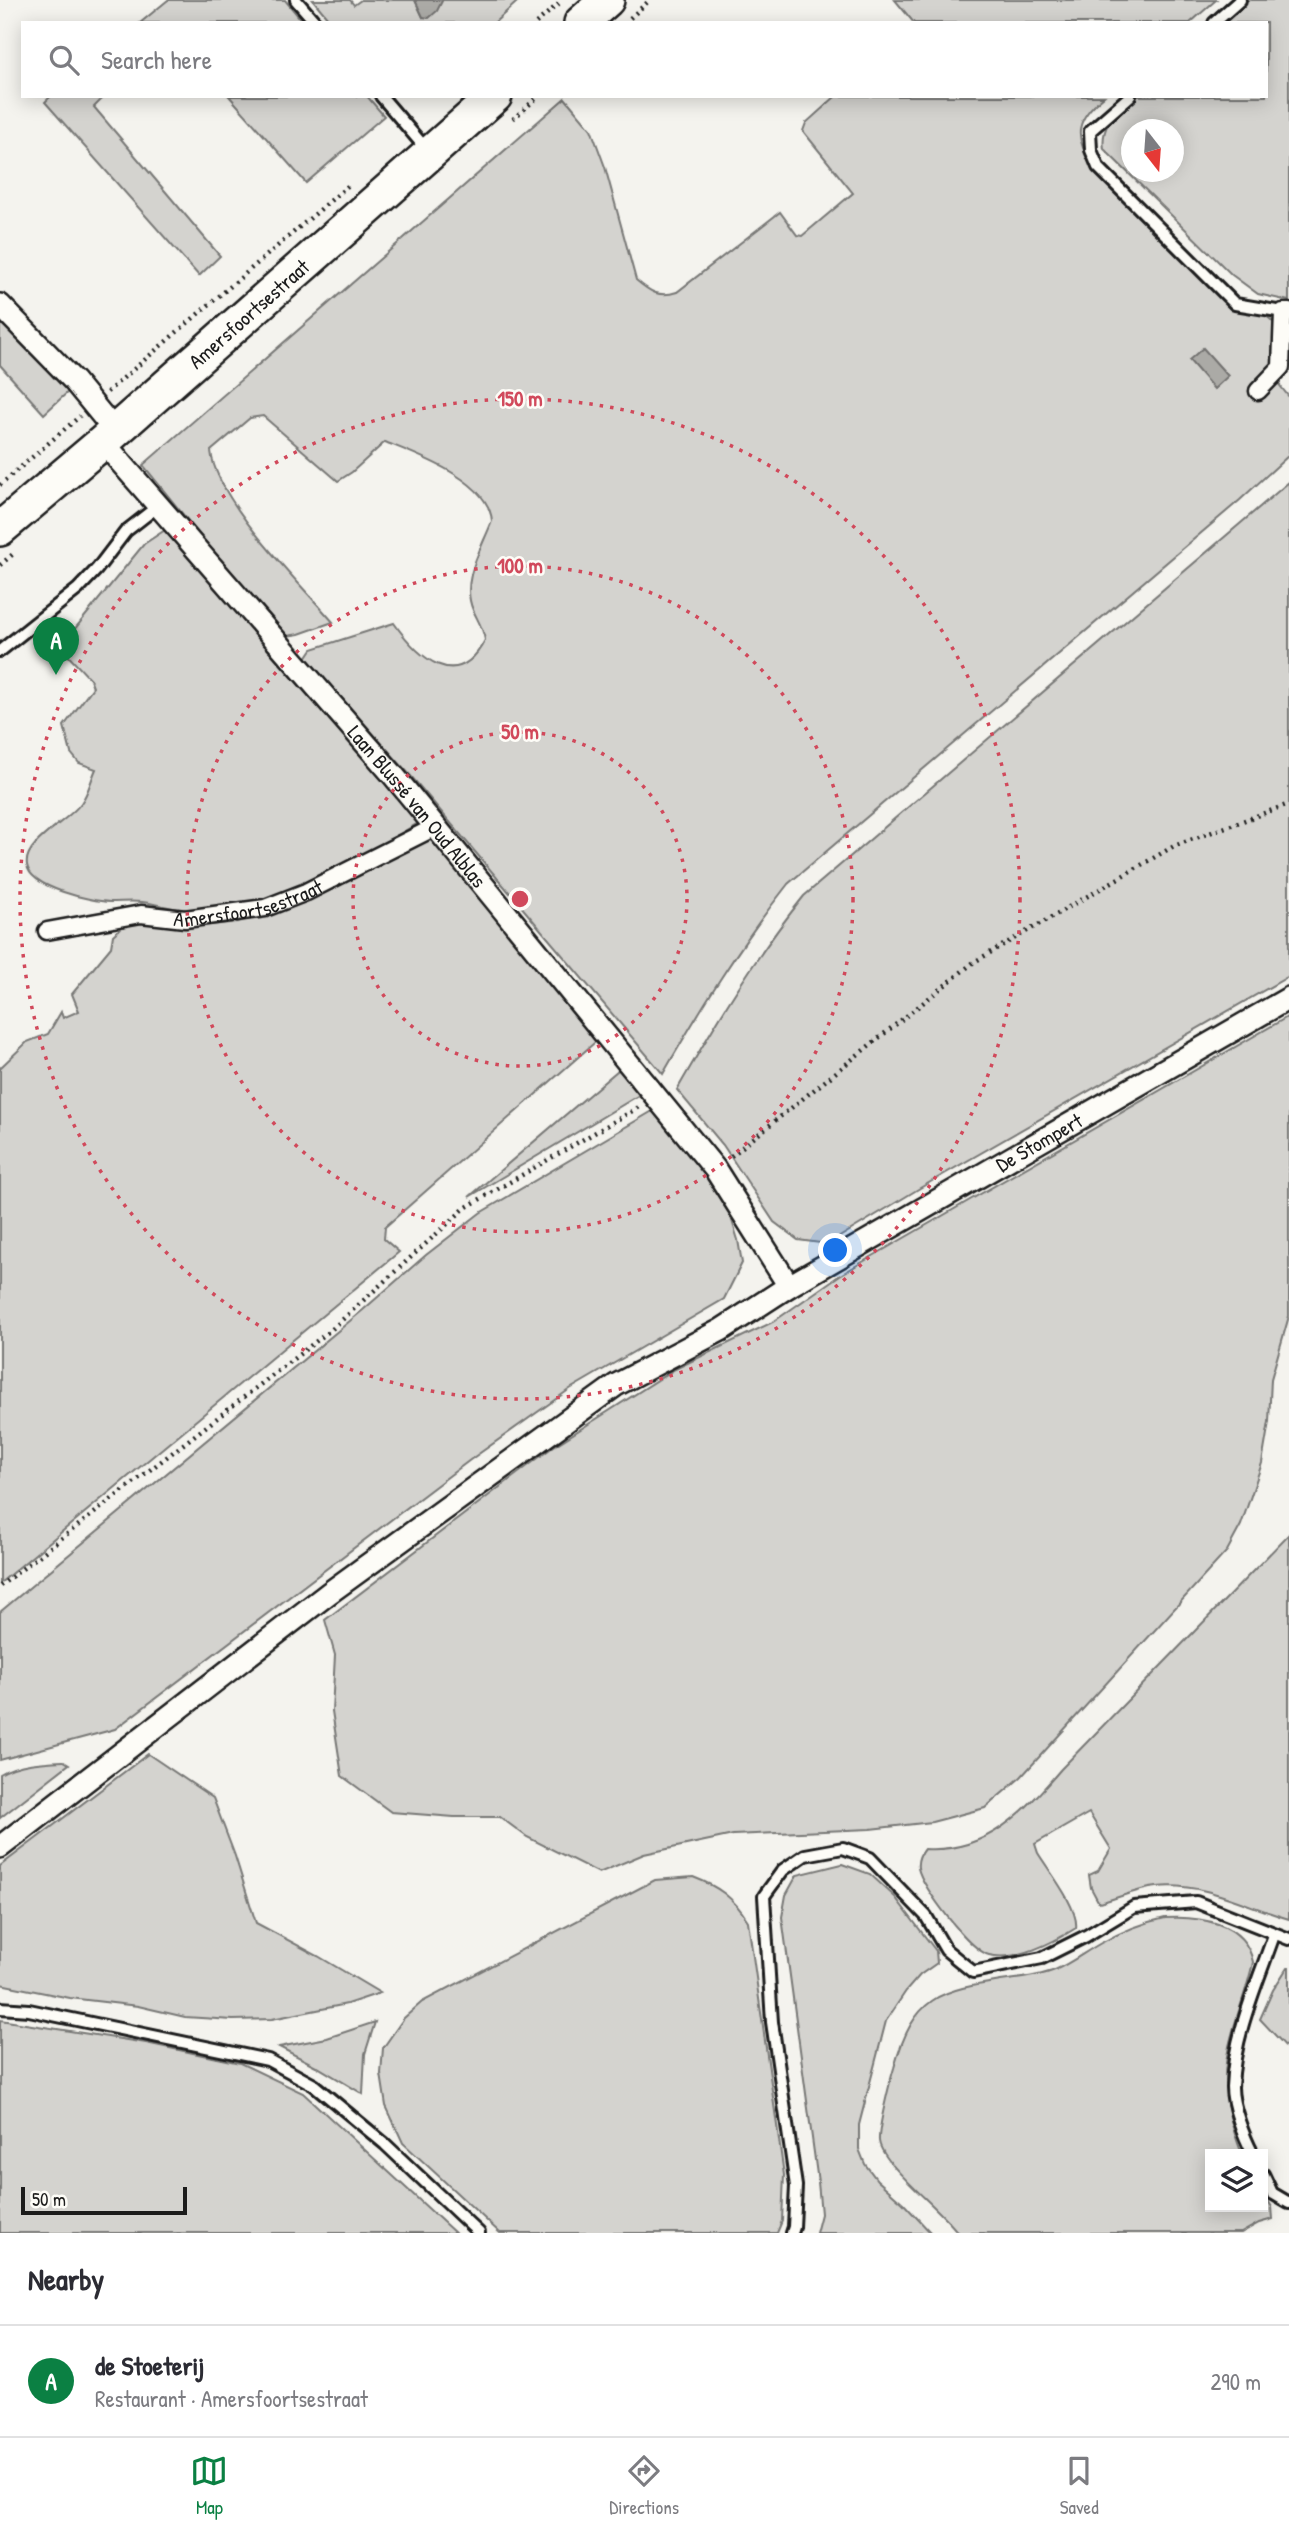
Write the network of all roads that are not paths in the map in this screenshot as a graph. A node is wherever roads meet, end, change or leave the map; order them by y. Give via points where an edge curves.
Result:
1 (296, 0) edge
2 (607, 0) edge
3 (1240, 0) edge
4 (314, 21) edge
5 (583, 21) edge
6 (1216, 21) edge
7 (383, 98) edge
8 (493, 98) edge
9 (1128, 98) edge
10 (429, 152) junction
11 (0, 305) edge
12 (1286, 312) edge
13 (1258, 391) dead end
14 (109, 436) junction
15 (158, 506) junction
16 (0, 529) edge
17 (0, 651) edge
18 (435, 827) junction
19 (47, 931) dead end
20 (1289, 998) edge
21 (789, 1286) junction
22 (0, 1847) edge
23 (1274, 1935) junction
24 (1289, 1939) edge
25 (0, 2008) edge
26 (1250, 2149) edge
27 (1268, 2185) edge
28 (1289, 2203) edge
29 (479, 2233) edge
30 (792, 2233) edge

1 - 4 lane
2 - 5 main road
3 - 6 lane
7 - 10 lane
8 - 10 main road, Amersfoortsestraat
9 - 12 lane via 1090,131 1098,167 1236,304
10 - 14 main road, Amersfoortsestraat
11 - 14 street, Laan Blussé van Oud Alblas via 94,404
12 - 13 street via 1281,367
14 - 15 street, Laan Blussé van Oud Alblas
14 - 16 main road, Amersfoortsestraat
15 - 17 lane via 126,531 78,589
15 - 18 street, Laan Blussé van Oud Alblas
18 - 19 street, Amersfoortsestraat via 265,908 184,919 141,914
18 - 21 street, Laan Blussé van Oud Alblas via 715,1169
20 - 21 street, De Stompert
21 - 22 street, De Stompert via 721,1330 616,1385 329,1593
23 - 24 lane
23 - 26 lane via 1238,2038 1232,2090
23 - 30 lane via 1196,1902 1134,1907 1042,1958 973,1972 946,1950 926,1916 870,1858 843,1848 805,1855 783,1870 764,1896 772,2022 796,2186
25 - 29 lane via 29,2010 268,2060 314,2085
27 - 28 lane via 1272,2193

